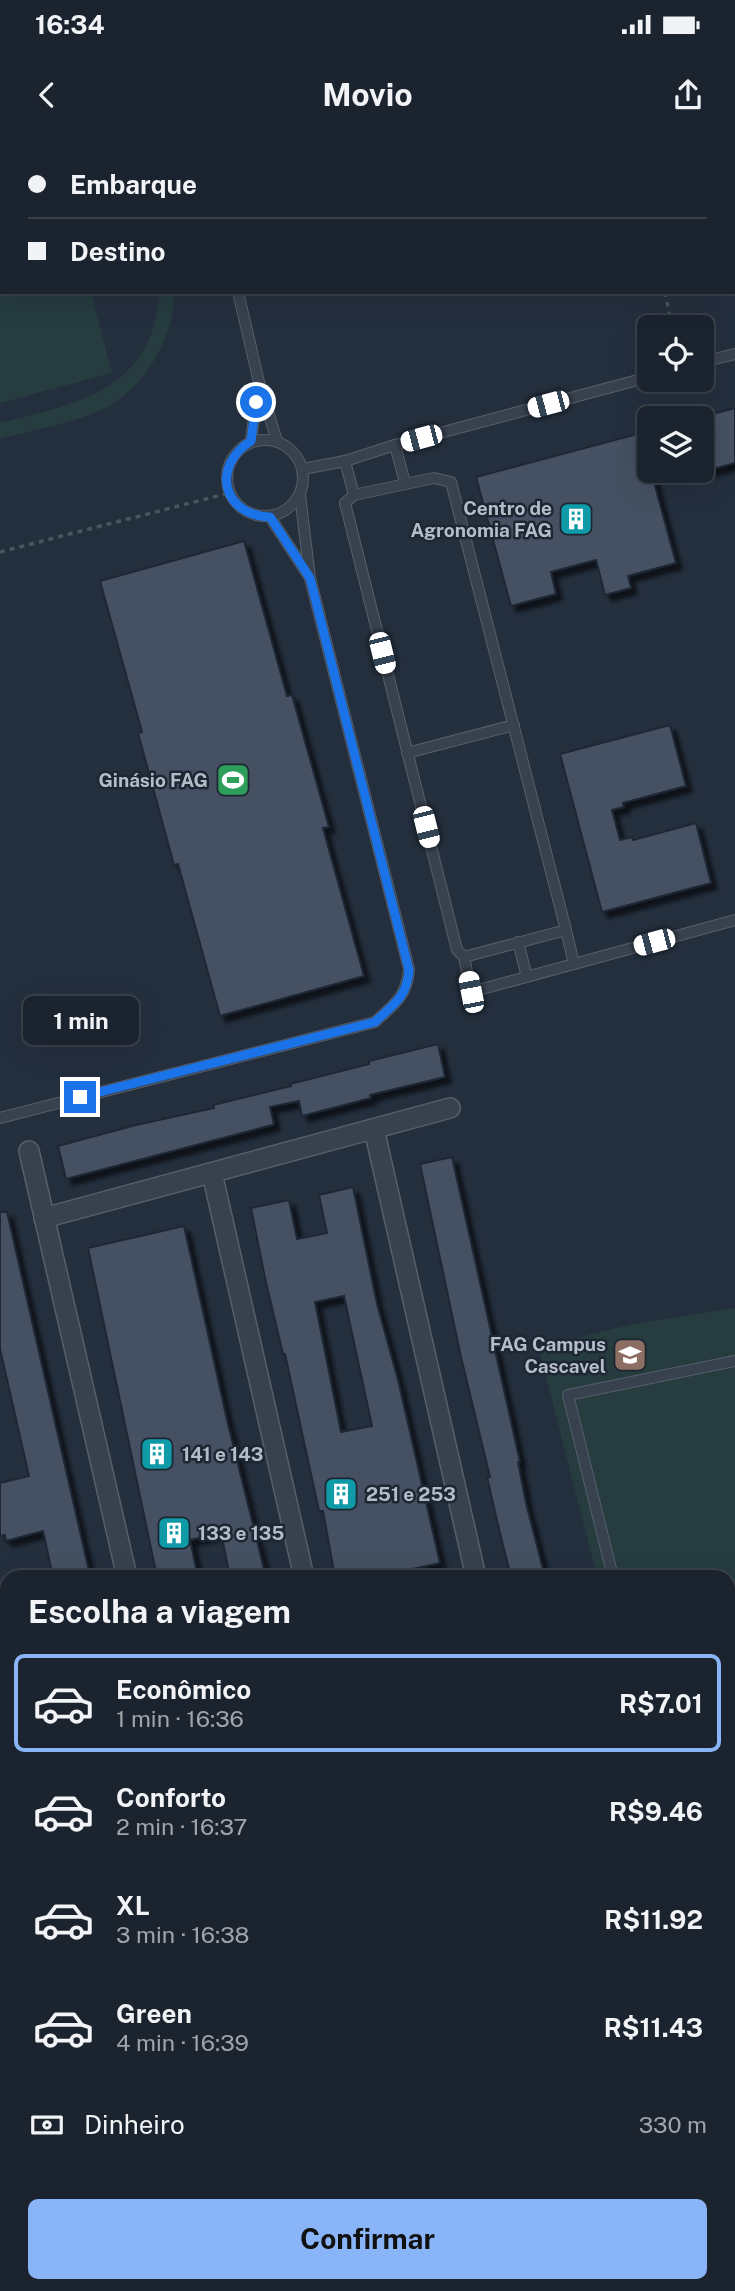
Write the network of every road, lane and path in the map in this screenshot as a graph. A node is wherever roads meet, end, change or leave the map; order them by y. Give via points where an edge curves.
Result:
1 (238, 294) edge
2 (665, 294) edge
3 (670, 315) edge
4 (735, 354) edge
5 (714, 359) edge
6 (637, 380) edge
7 (258, 382) junction
8 (251, 441) junction
9 (276, 441) junction
10 (395, 445) junction
11 (345, 461) junction
12 (303, 469) junction
13 (405, 483) junction
14 (229, 493) junction
15 (300, 495) junction
16 (354, 495) junction
17 (270, 517) junction
18 (0, 552) edge
19 (310, 578) junction
20 (513, 725) junction
21 (407, 753) junction
22 (735, 920) edge
23 (566, 930) junction
24 (518, 942) junction
25 (464, 957) junction
26 (574, 964) junction
27 (527, 977) junction
28 (450, 1108) dead end
29 (0, 1118) edge
30 (374, 1129) junction
31 (29, 1151) dead end
32 (212, 1173) junction
33 (44, 1218) junction
34 (735, 1361) edge
35 (125, 1570) edge
36 (302, 1570) edge
37 (474, 1570) edge
38 (611, 1570) edge

1 - 7 lane
2 - 3 path
4 - 5 lane
6 - 10 lane
7 - 8 lane
7 - 9 lane
8 - 9 lane
8 - 14 lane via 232,457 227,469
9 - 12 lane via 297,456
10 - 11 lane
10 - 13 lane
11 - 12 lane
11 - 16 lane
12 - 15 lane
13 - 16 lane
13 - 20 lane via 434,478 451,482
14 - 17 lane via 245,512
14 - 18 path
15 - 17 lane via 282,513
15 - 19 lane
16 - 21 lane via 345,503
17 - 19 lane
19 - 29 lane via 409,970 403,996 375,1022
20 - 21 lane
20 - 23 lane
21 - 25 lane via 457,950
22 - 26 lane
23 - 24 lane
23 - 26 lane
24 - 25 lane
24 - 27 lane
25 - 27 lane via 471,992
26 - 27 lane
28 - 30 street
30 - 32 street
30 - 37 street
31 - 33 street
32 - 33 street
32 - 36 street
33 - 35 street
34 - 38 lane via 568,1395

